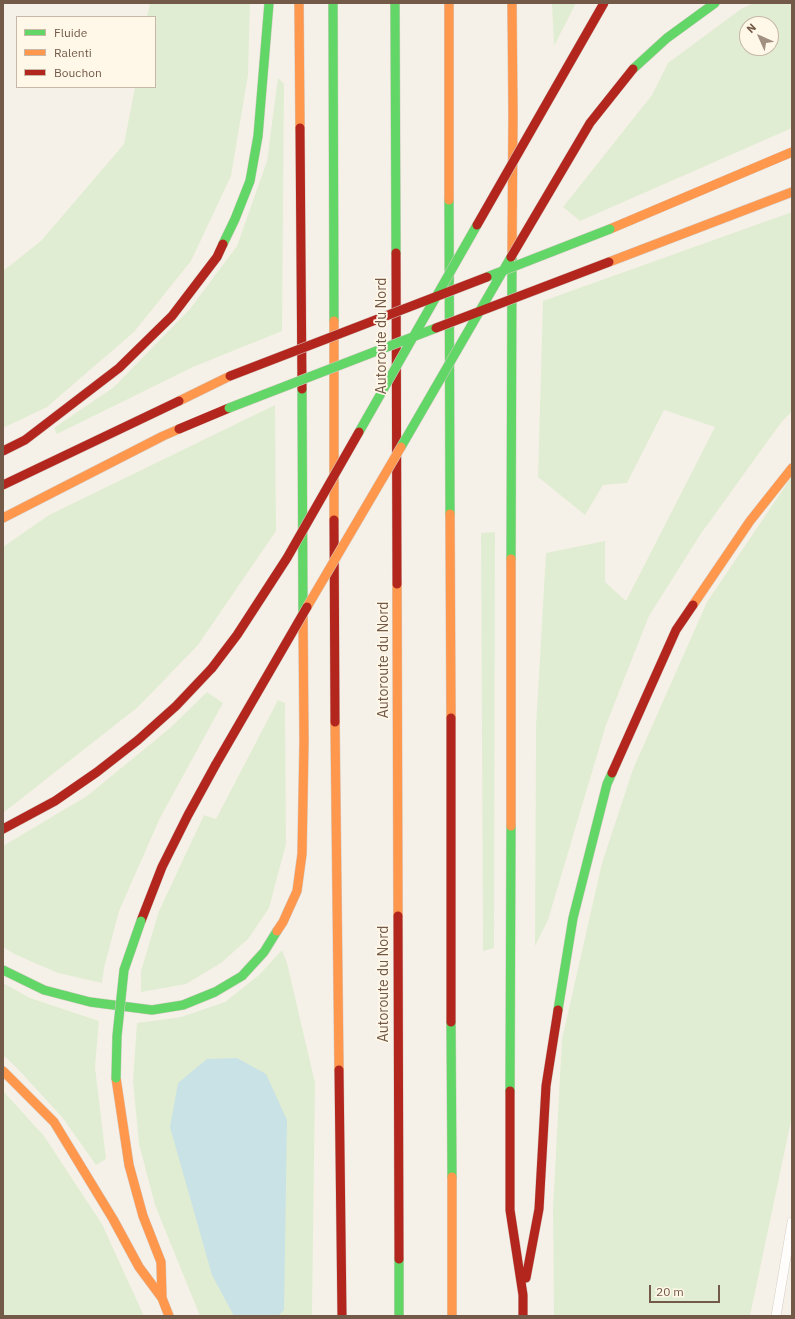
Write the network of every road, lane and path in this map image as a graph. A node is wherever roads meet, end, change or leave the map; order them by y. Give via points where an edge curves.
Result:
1 (269, 3) edge
2 (299, 3) edge
3 (333, 3) edge
4 (395, 3) edge
5 (449, 3) edge
6 (512, 3) edge
7 (604, 3) edge
8 (715, 3) edge
9 (522, 42) dead end
10 (513, 113) junction
11 (792, 152) edge
12 (740, 184) dead end
13 (792, 192) edge
14 (643, 216) junction
15 (3, 451) edge
16 (792, 468) edge
17 (3, 485) edge
18 (3, 518) edge
19 (3, 829) edge
20 (3, 970) edge
21 (3, 1070) edge
22 (792, 1222) edge
23 (523, 1295) junction
24 (162, 1298) junction
25 (169, 1316) edge
26 (342, 1316) edge
27 (399, 1316) edge
28 (452, 1316) edge
29 (523, 1316) edge
30 (776, 1316) edge

1 - 15 highway via 258,136 250,181 217,257 172,316 119,368 25,440
2 - 20 highway via 304,742 302,854 297,891 283,922 264,952 242,976 215,992 183,1005 152,1010 90,1002 44,990
3 - 26 highway via 334,611
4 - 27 highway, Autoroute du Nord
5 - 28 highway
6 - 10 highway
7 - 19 highway, bridge via 287,558 237,635 212,668 176,706 138,740 55,801
8 - 24 highway, bridge via 667,38 633,70 590,123 216,764 162,867 124,970 117,1036 116,1078 129,1165 143,1216 161,1262
9 - 10 highway
10 - 23 highway via 510,1210
11 - 14 highway
12 - 14 highway
13 - 18 highway, bridge via 229,408 163,436
14 - 17 highway, bridge via 230,376
16 - 23 highway via 750,521 676,630 607,784 572,925 546,1086 539,1209
21 - 24 highway via 54,1122 113,1219 139,1268
22 - 30 lane
23 - 29 highway
24 - 25 highway

